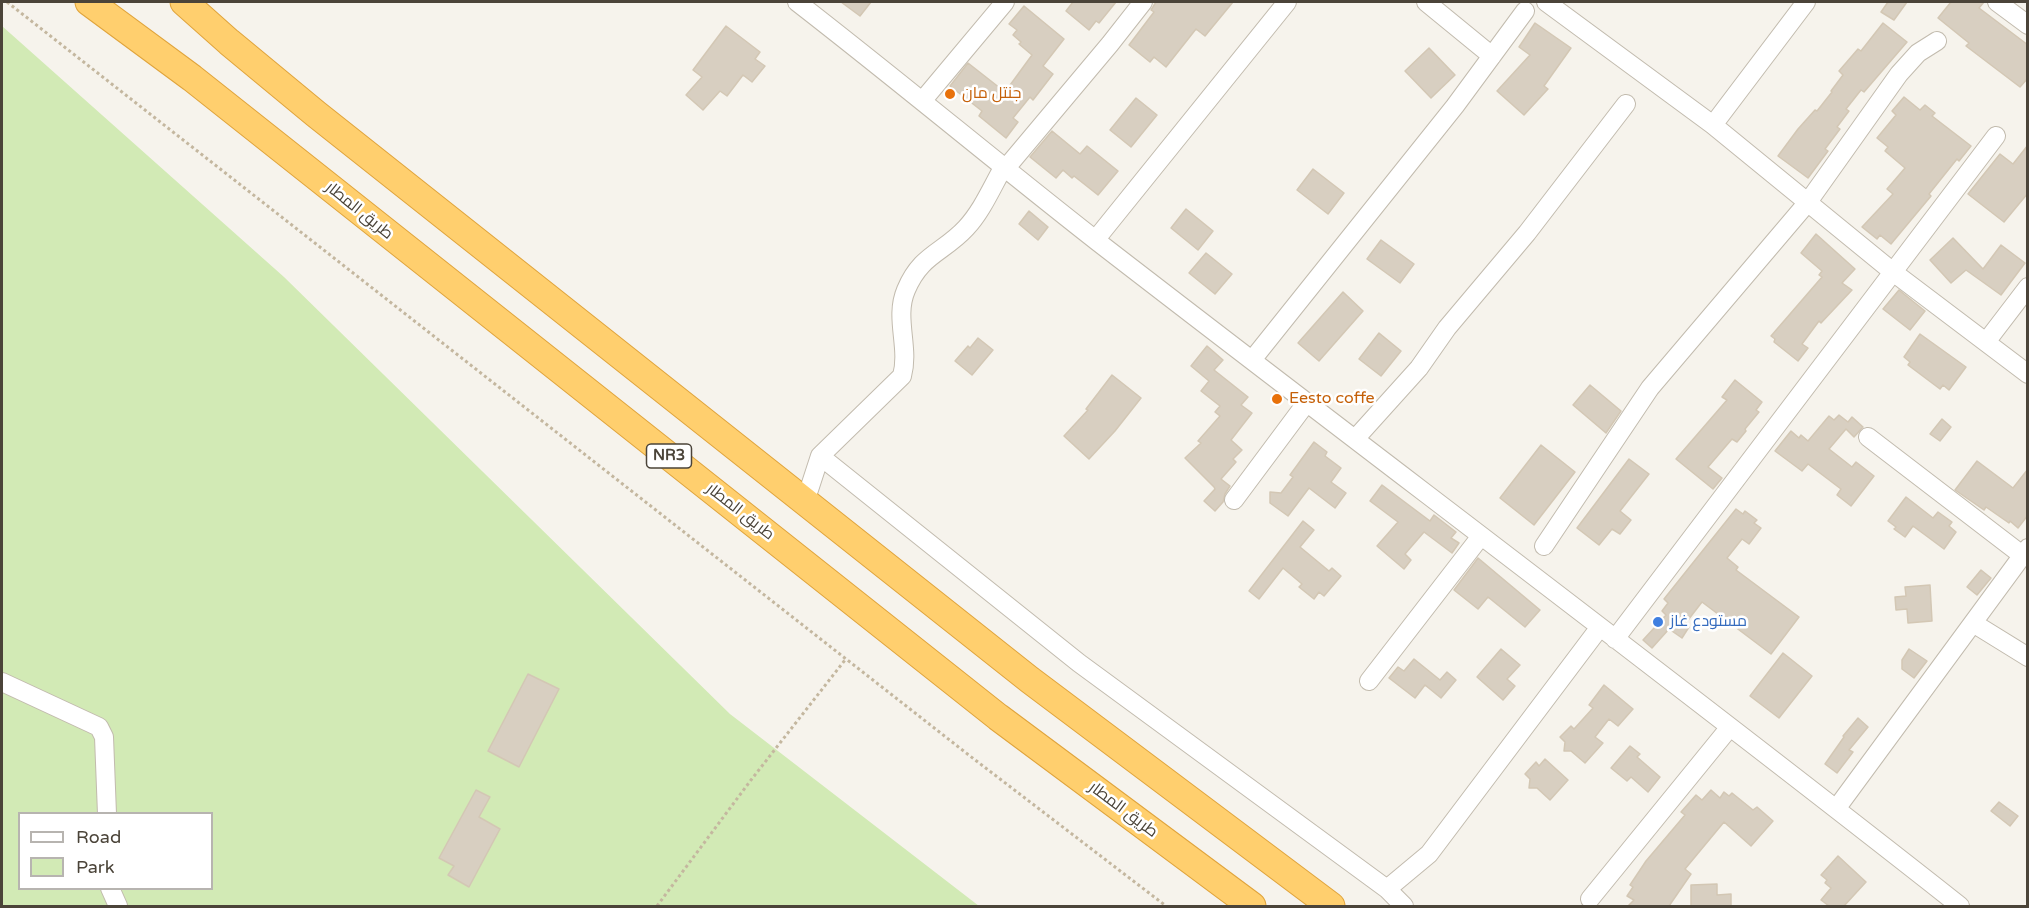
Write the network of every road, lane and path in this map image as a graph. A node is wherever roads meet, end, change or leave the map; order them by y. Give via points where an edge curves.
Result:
1 (7, 2) edge
2 (89, 2) edge
3 (184, 2) edge
4 (797, 2) edge
5 (1005, 2) edge
6 (1143, 2) edge
7 (1287, 2) edge
8 (1426, 2) edge
9 (1546, 2) edge
10 (1806, 2) edge
11 (1997, 2) edge
12 (1526, 11) dead end
13 (2028, 25) edge
14 (1937, 41) dead end
15 (1492, 56) junction
16 (923, 100) junction
17 (1626, 104) dead end
18 (1713, 125) junction
19 (1996, 136) dead end
20 (1005, 167) junction
21 (1808, 202) junction
22 (1096, 239) junction
23 (1893, 272) junction
24 (2028, 287) edge
25 (1986, 342) junction
26 (1252, 360) junction
27 (2028, 374) edge
28 (1307, 402) junction
29 (1868, 437) dead end
30 (1355, 439) junction
31 (820, 456) junction
32 (1234, 500) dead end
33 (805, 502) junction
34 (1481, 536) junction
35 (1544, 546) dead end
36 (2025, 552) edge
37 (1973, 623) junction
38 (1600, 627) junction
39 (1615, 639) junction
40 (2028, 657) edge
41 (846, 659) junction
42 (1369, 681) dead end
43 (2, 682) edge
44 (1730, 728) junction
45 (1836, 809) junction
46 (107, 812) edge
47 (1387, 889) junction
48 (111, 890) edge
49 (1590, 898) dead end
50 (118, 906) edge
51 (657, 906) edge
52 (1166, 906) edge
53 (1252, 906) edge
54 (1331, 906) edge
55 (1404, 906) edge
56 (1959, 906) edge

1 - 41 path
2 - 53 highway, طريق المطار / NR3 via 192,78 998,717
3 - 33 highway via 316,114
4 - 16 street
5 - 16 street
6 - 20 street
7 - 22 street
8 - 15 street
9 - 18 street
10 - 18 street
11 - 13 street
12 - 15 street
14 - 21 street via 1918,53 1899,74
15 - 26 street
16 - 20 street
17 - 30 street via 1419,368
18 - 21 street
19 - 23 street
20 - 22 street
20 - 31 street via 974,218 926,259 905,292 900,318 906,363 902,376
21 - 23 street
21 - 35 street via 1650,388
22 - 26 street
23 - 25 street
23 - 39 street
24 - 25 street
25 - 27 street
26 - 28 street
28 - 30 street
28 - 32 street
29 - 36 street
30 - 34 street
31 - 33 street
31 - 47 street via 1079,663
33 - 54 highway via 1030,680
34 - 38 street
34 - 42 street
36 - 37 street
37 - 40 street
37 - 45 street
38 - 39 street
38 - 47 street via 1429,855
39 - 44 street
41 - 51 path
41 - 52 path
43 - 46 street via 99,727 104,737
44 - 45 street
44 - 49 street
45 - 56 street
47 - 55 street
48 - 50 street

